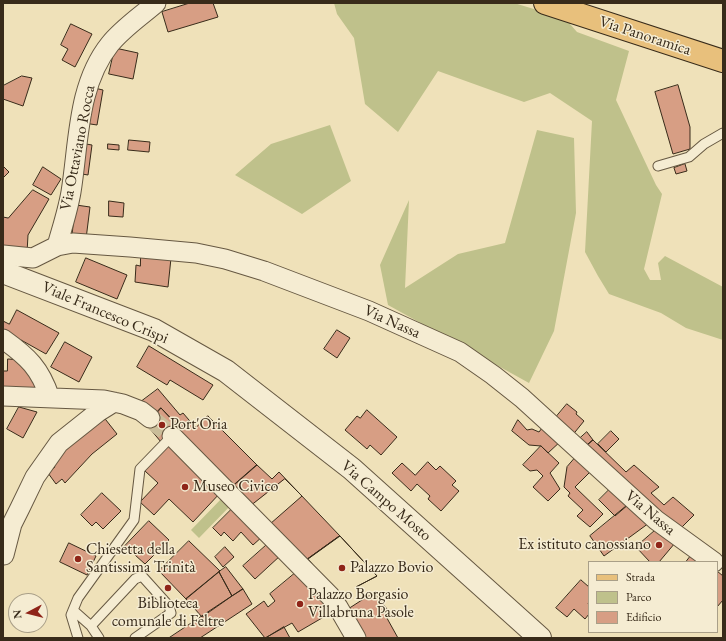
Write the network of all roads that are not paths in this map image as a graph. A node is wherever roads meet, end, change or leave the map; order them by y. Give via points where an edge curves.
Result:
1 (156, 3) edge
2 (545, 3) edge
3 (723, 61) edge
4 (723, 133) edge
5 (658, 166) dead end
6 (57, 246) junction
7 (3, 255) edge
8 (3, 272) edge
9 (3, 339) edge
10 (226, 371) joint
11 (3, 396) edge
12 (50, 398) junction
13 (114, 402) junction
14 (150, 418) tunnel mouth
15 (172, 436) joint
16 (4, 555) edge
17 (713, 561) edge
18 (73, 610) junction
19 (91, 626) junction
20 (78, 638) edge
21 (99, 638) edge
22 (135, 638) edge
23 (356, 638) edge
24 (540, 638) edge

1 - 6 street, Via Ottaviano Rocca via 123,30 110,44 96,67 88,87 76,142 71,193
2 - 3 main road, Via Panoramica
4 - 5 lane via 689,157
6 - 7 street, Via Nassa via 33,258
6 - 17 street, Via Nassa via 74,244 130,247 196,253 225,259 369,311 460,352 522,398 656,520
8 - 10 street, Viale Francesco Crispi via 154,330
9 - 12 street via 36,367
10 - 24 street, Via Campo Mosto via 352,469
11 - 12 street
12 - 13 street
13 - 14 street via 141,411
13 - 16 street via 59,443 35,477 12,524
15 - 18 lane via 140,469 134,520 78,598
15 - 23 street via 330,596
18 - 19 lane
18 - 20 lane via 71,615
19 - 21 lane
19 - 22 lane via 135,579 142,576 170,606 171,613

